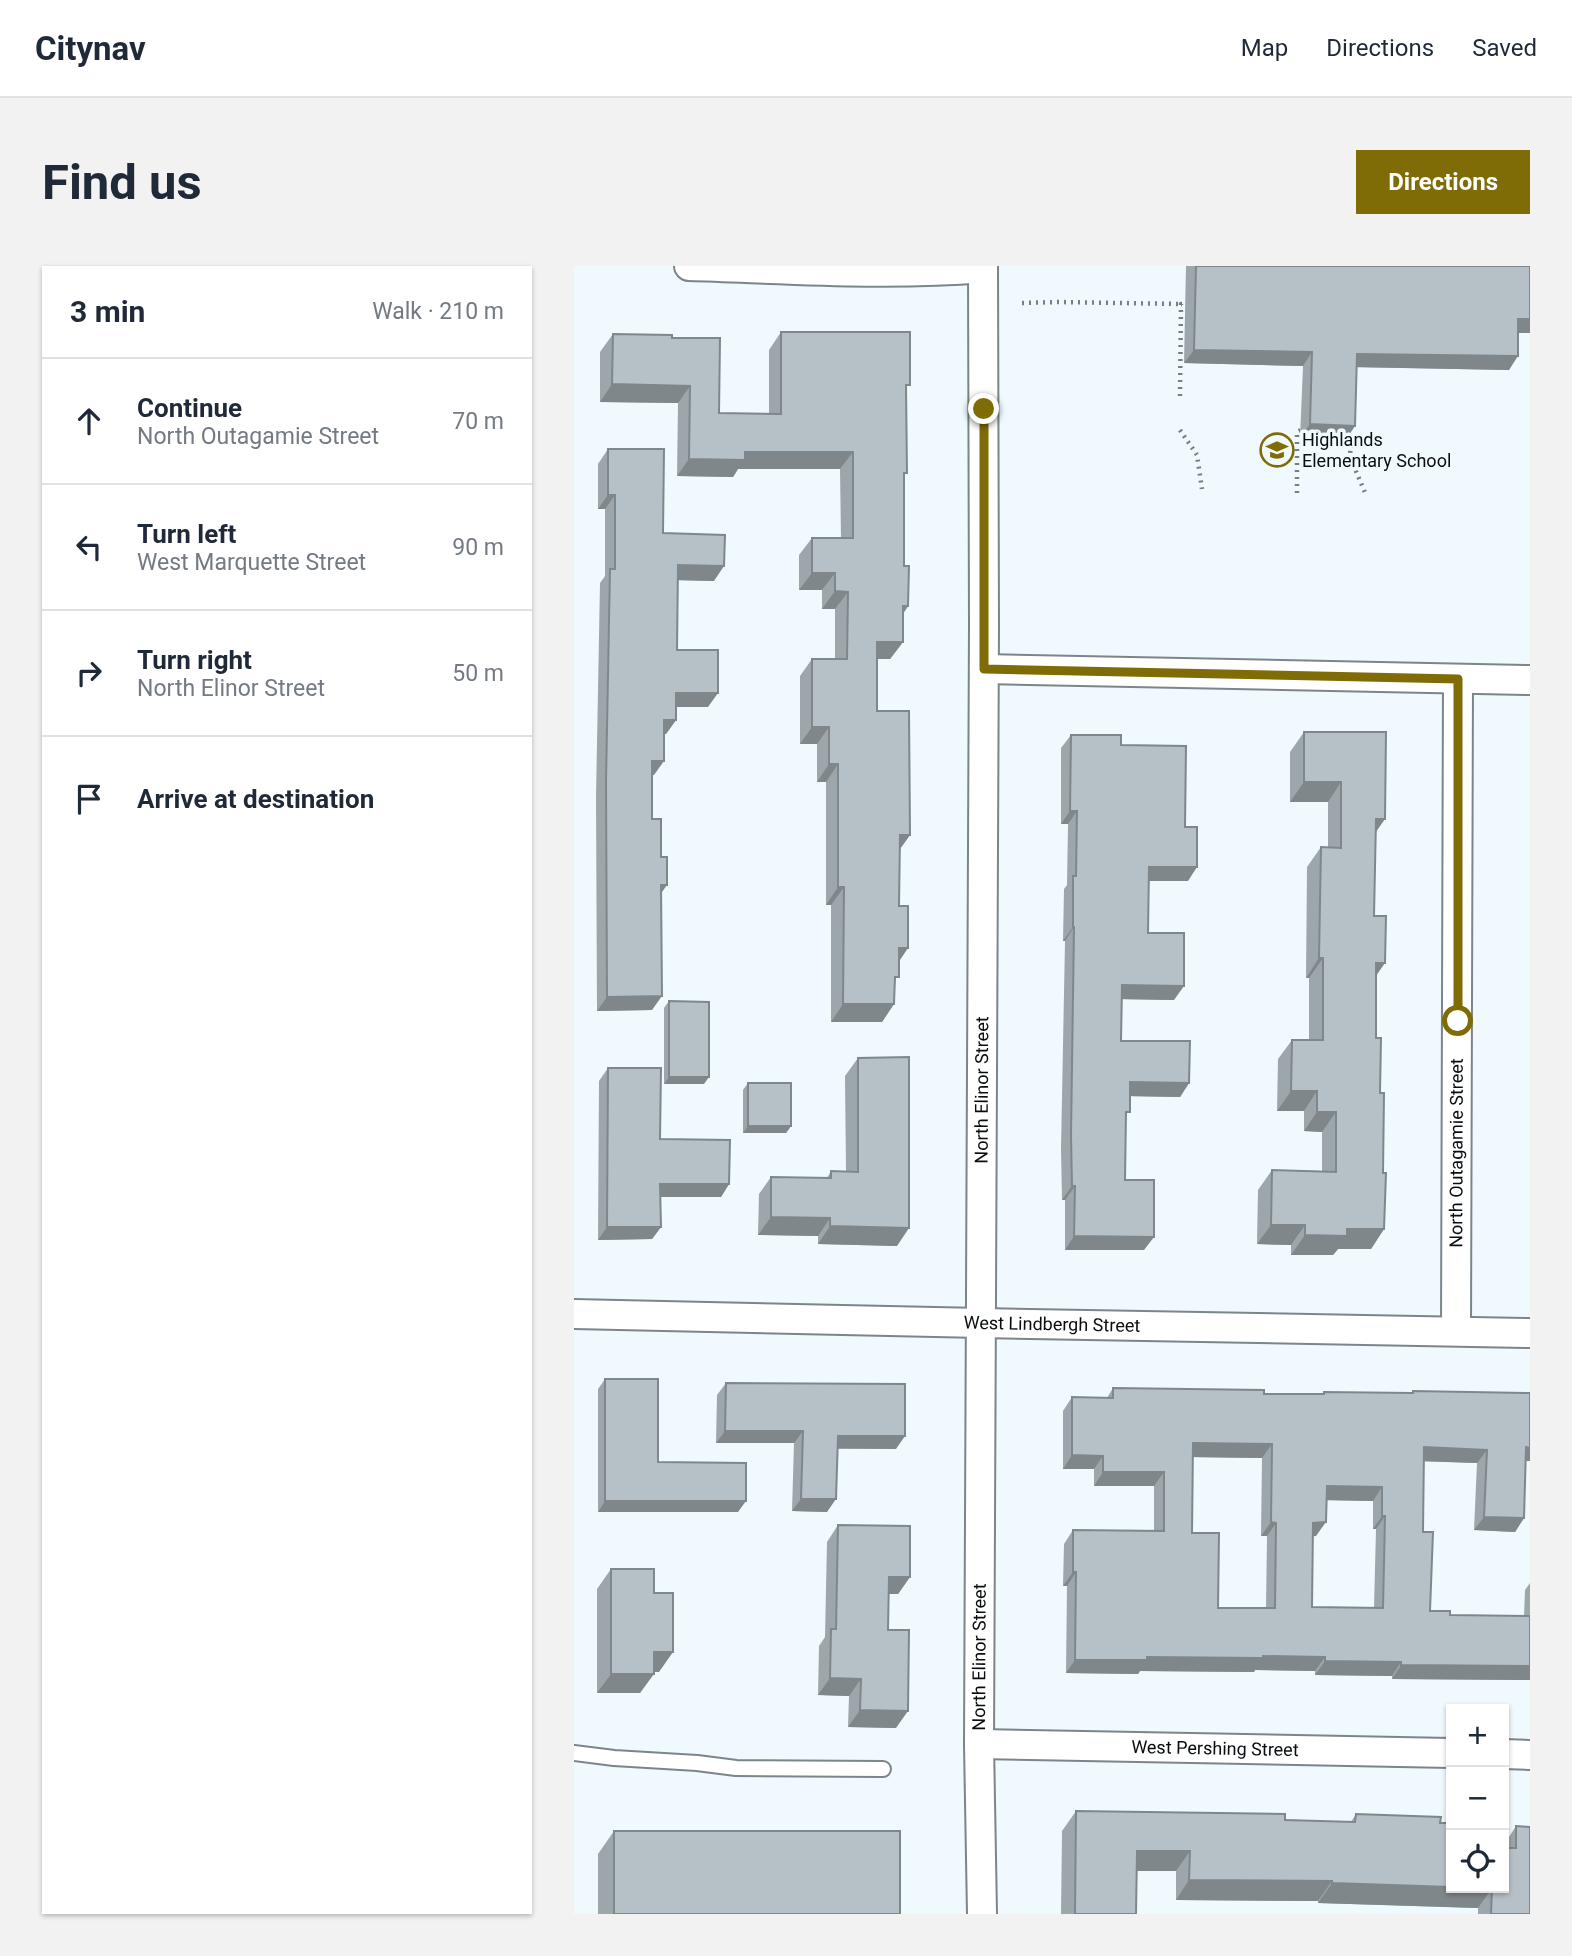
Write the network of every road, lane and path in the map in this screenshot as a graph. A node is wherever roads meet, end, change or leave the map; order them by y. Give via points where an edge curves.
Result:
1 (689, 266) edge
2 (983, 267) edge
3 (1022, 303) dead end
4 (1180, 396) dead end
5 (1180, 430) dead end
6 (1301, 430) dead end
7 (1346, 431) edge
8 (1202, 489) dead end
9 (1297, 493) dead end
10 (1366, 495) dead end
11 (984, 669) junction
12 (1458, 679) junction
13 (1530, 680) edge
14 (574, 1314) edge
15 (981, 1323) junction
16 (1456, 1331) junction
17 (1530, 1332) edge
18 (979, 1744) junction
19 (574, 1753) edge
20 (1446, 1753) edge
21 (1509, 1754) edge
22 (1530, 1755) edge
23 (883, 1769) dead end
24 (982, 1914) edge

1 - 2 street via 941,272
2 - 11 street, North Elinor Street
3 - 4 path via 1183,304
5 - 8 path via 1197,455
6 - 9 path via 1297,432
7 - 10 path via 1351,437 1350,457
11 - 12 street
11 - 15 street, North Elinor Street
12 - 13 street
12 - 16 street, North Outagamie Street
14 - 15 street, West Lindbergh Street
15 - 16 street, West Lindbergh Street
15 - 18 street, North Elinor Street
16 - 17 street, West Lindbergh Street
18 - 20 street, West Pershing Street
18 - 24 street, North Elinor Street
19 - 23 lane via 736,1768
21 - 22 street

